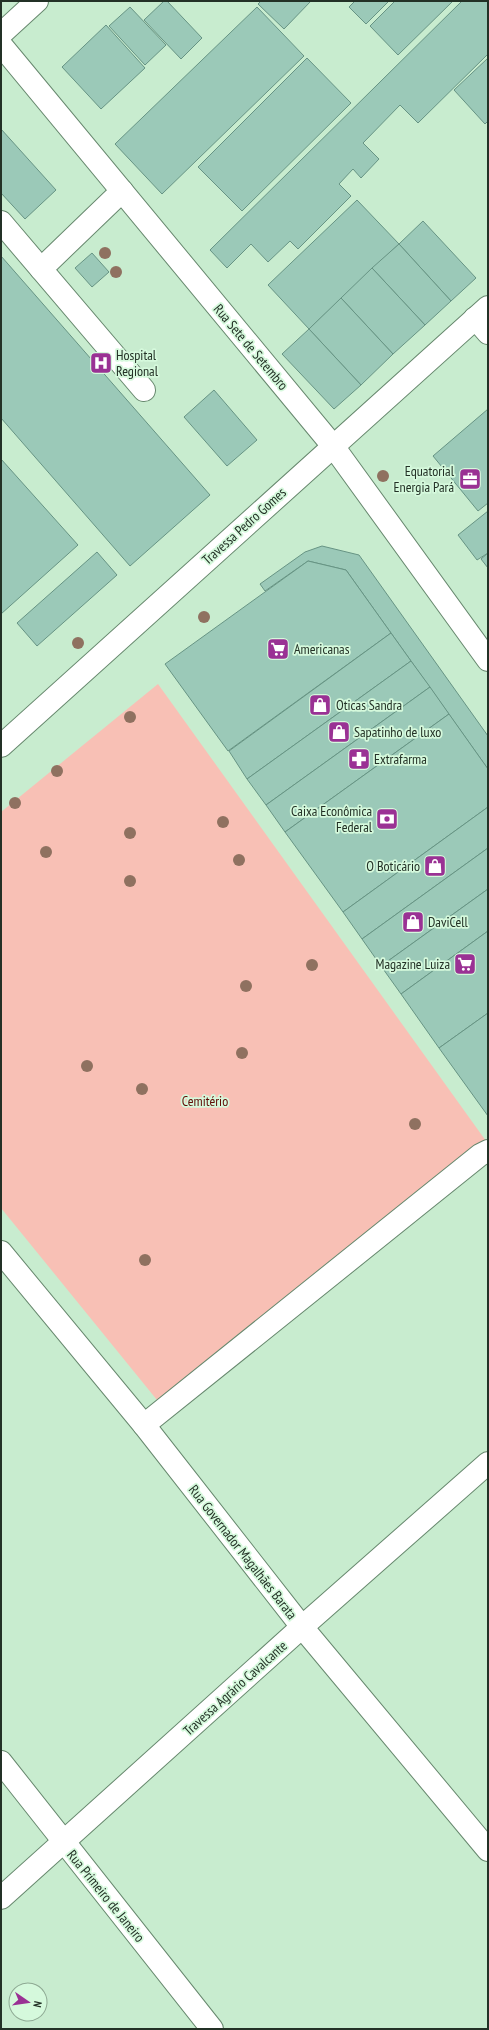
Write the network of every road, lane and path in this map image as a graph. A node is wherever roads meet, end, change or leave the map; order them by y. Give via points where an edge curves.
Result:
1 (37, 1) edge
2 (1, 34) edge
3 (1, 45) edge
4 (122, 191) junction
5 (1, 222) edge
6 (41, 269) junction
7 (484, 319) edge
8 (144, 390) dead end
9 (333, 446) junction
10 (488, 660) edge
11 (1, 746) edge
12 (488, 1151) edge
13 (1, 1252) edge
14 (144, 1425) junction
15 (488, 1463) edge
16 (302, 1627) junction
17 (1, 1762) edge
18 (62, 1842) junction
19 (488, 1850) edge
20 (1, 1898) edge
21 (212, 2029) edge

1 - 2 street
3 - 4 street, Rua Sete de Setembro
4 - 6 street
4 - 9 street, Rua Sete de Setembro
5 - 6 street
6 - 8 street
7 - 9 street, Travessa Pedro Gomes
9 - 10 street, Rua Sete de Setembro
9 - 11 street, Travessa Pedro Gomes
12 - 14 street
13 - 14 street, Rua Governador Magalhães Barata
14 - 16 street, Rua Governador Magalhães Barata
15 - 16 street, Travessa Agrário Cavalcante
16 - 18 street, Travessa Agrário Cavalcante
16 - 19 street, Rua Governador Magalhães Barata
17 - 18 street, Rua Primeiro de Janeiro
18 - 20 street, Travessa Agrário Cavalcante
18 - 21 street, Rua Primeiro de Janeiro

